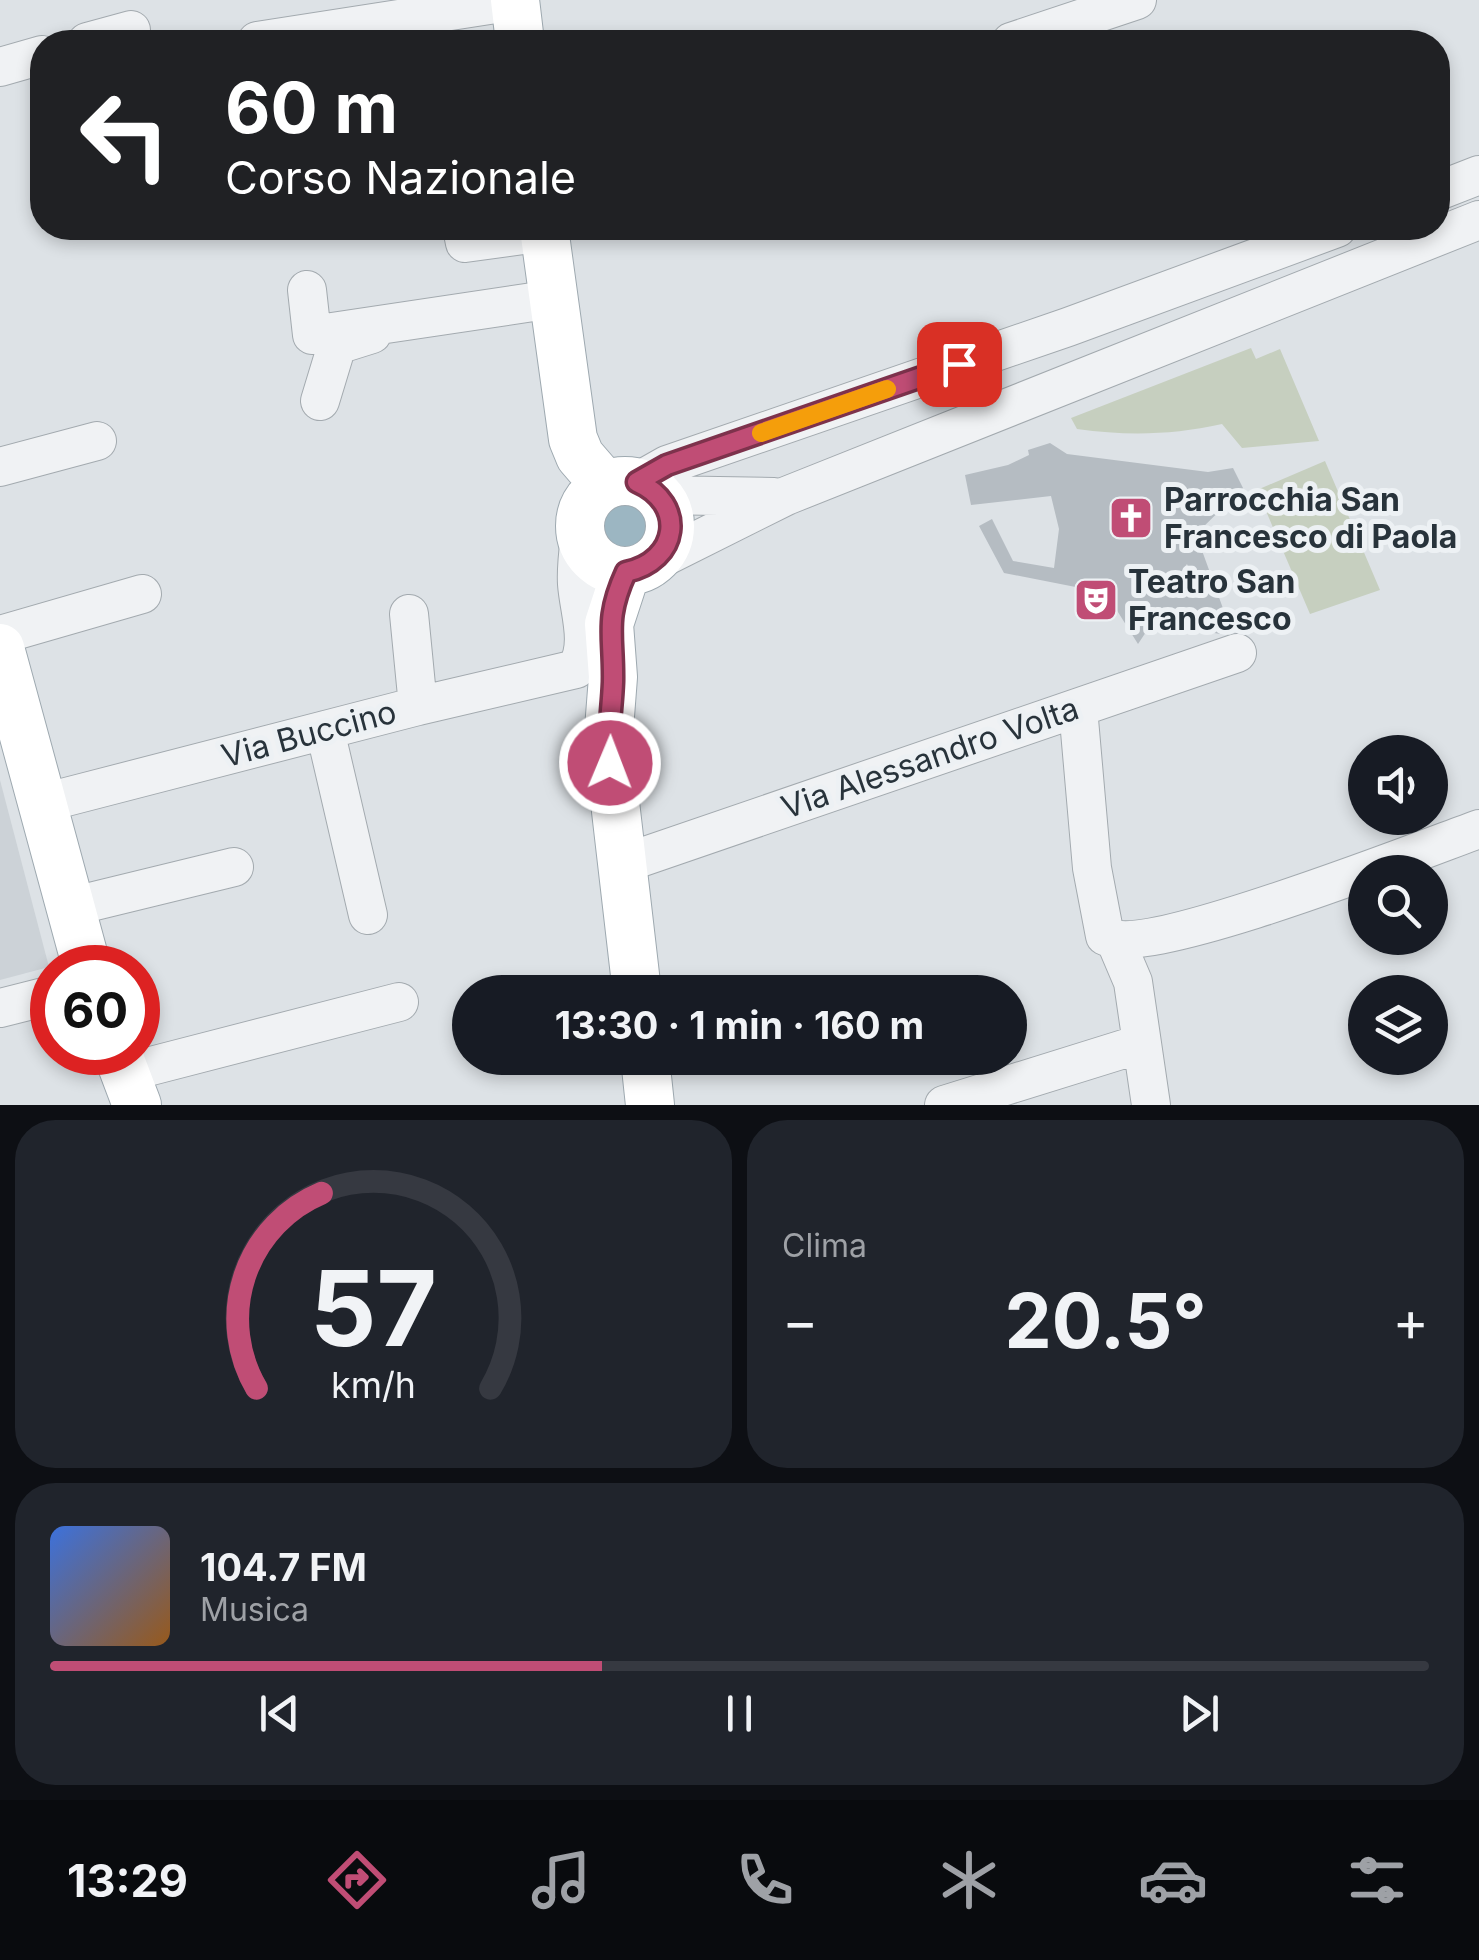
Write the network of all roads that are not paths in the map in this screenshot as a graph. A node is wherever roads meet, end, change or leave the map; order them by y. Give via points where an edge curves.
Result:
1 (515, 0) edge
2 (1136, 0) edge
3 (330, 30) edge
4 (519, 30) edge
5 (1047, 30) edge
6 (30, 58) edge
7 (0, 67) edge
8 (1479, 175) edge
9 (1450, 186) edge
10 (1479, 220) edge
11 (1450, 232) edge
12 (546, 240) edge
13 (1304, 240) edge
14 (1429, 240) edge
15 (308, 290) dead end
16 (553, 298) junction
17 (391, 323) junction
18 (320, 402) dead end
19 (97, 441) dead end
20 (0, 467) edge
21 (633, 488) junction
22 (786, 496) junction
23 (580, 537) junction
24 (641, 566) junction
25 (142, 594) dead end
26 (410, 614) dead end
27 (0, 635) edge
28 (0, 648) edge
29 (1237, 653) dead end
30 (576, 670) junction
31 (418, 706) junction
32 (1078, 708) junction
33 (325, 730) junction
34 (608, 742) junction
35 (42, 803) junction
36 (1479, 829) edge
37 (622, 864) junction
38 (234, 867) dead end
39 (70, 908) junction
40 (368, 915) dead end
41 (1116, 942) junction
42 (80, 945) edge
43 (635, 975) edge
44 (30, 1000) edge
45 (398, 1002) dead end
46 (0, 1008) edge
47 (1140, 1044) junction
48 (647, 1075) edge
49 (126, 1077) edge
50 (650, 1105) edge
51 (944, 1105) edge
52 (1150, 1105) edge

1 - 3 street
1 - 4 main road
2 - 5 street
6 - 7 street
8 - 9 street
10 - 11 street
12 - 16 main road
13 - 21 street via 667,465
14 - 22 street
15 - 17 street via 312,335
16 - 17 street
16 - 21 main road via 572,439 580,456
17 - 18 street via 337,345
19 - 20 street
21 - 22 street
21 - 23 main road via 584,507
21 - 24 main road via 666,507 670,536
22 - 24 street
23 - 24 main road via 597,563
23 - 30 street via 584,655
24 - 34 main road via 609,624
25 - 27 street
26 - 31 street
28 - 35 main road
29 - 32 street, Via Alessandro Volta
30 - 31 street, Via Buccino
30 - 34 street via 589,686
31 - 33 street, Via Buccino
32 - 37 street, Via Alessandro Volta
32 - 41 street via 1092,868 1106,936
33 - 35 street, Via Buccino
33 - 40 street
34 - 37 main road
35 - 39 main road
36 - 41 street via 1171,934
37 - 43 main road
38 - 39 street
39 - 42 main road
41 - 47 street via 1134,982
44 - 46 street
45 - 49 street
47 - 51 street
47 - 52 street
48 - 50 main road

